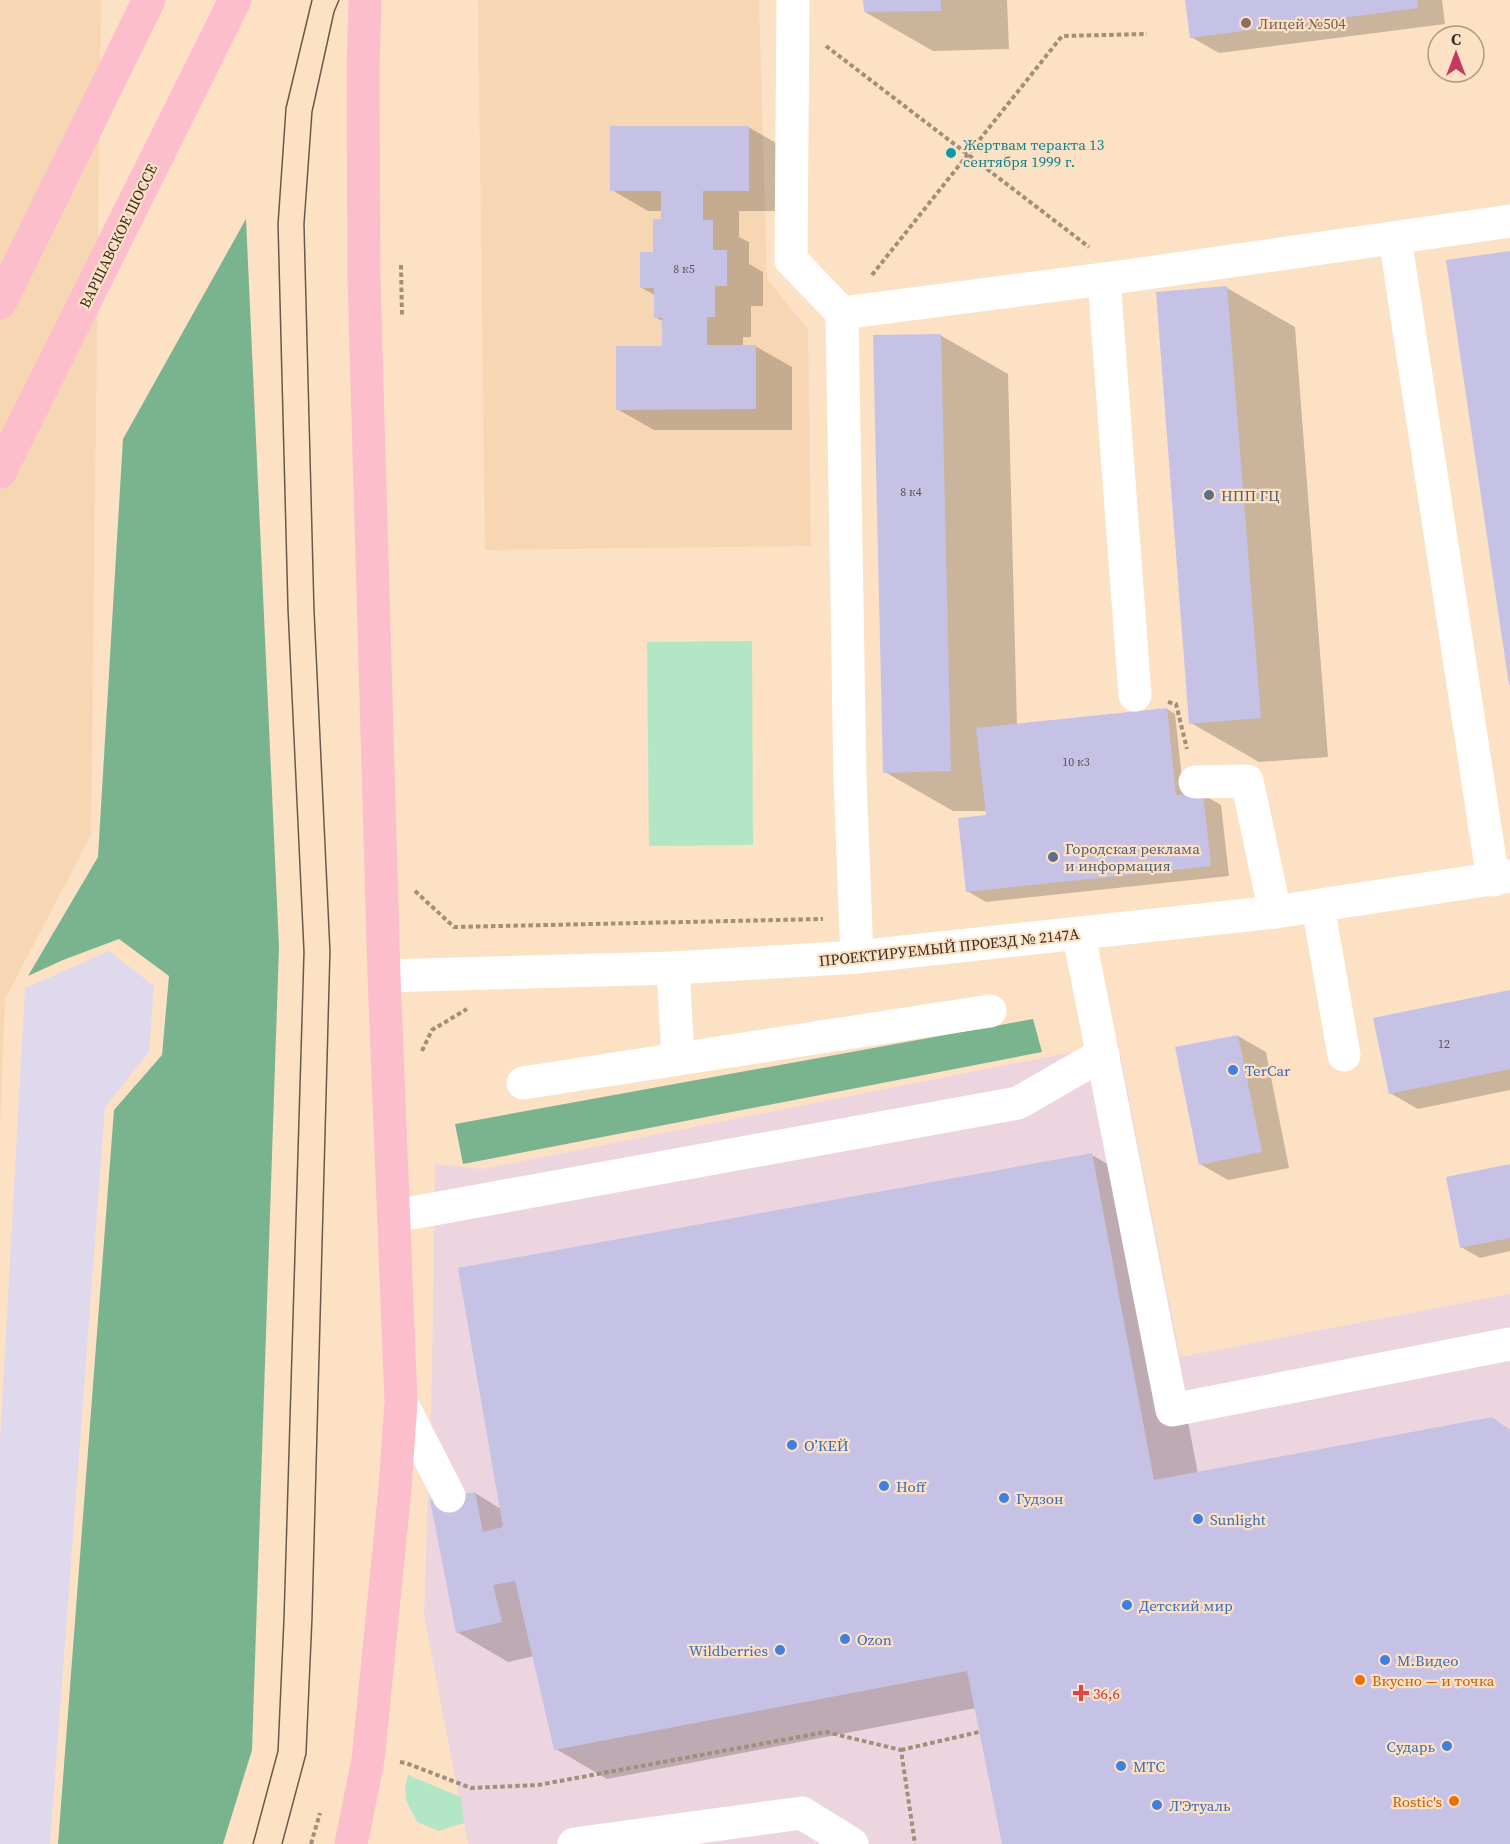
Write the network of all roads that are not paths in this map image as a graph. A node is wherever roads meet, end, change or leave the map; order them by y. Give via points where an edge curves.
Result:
1 (149, 0) edge
2 (365, 0) edge
3 (793, 10) edge
4 (228, 14) edge
5 (1510, 222) edge
6 (1395, 237) junction
7 (1104, 279) junction
8 (0, 303) edge
9 (842, 313) junction
10 (0, 472) edge
11 (1135, 695) road end
12 (1195, 782) road end
13 (1502, 878) edge
14 (1318, 906) junction
15 (1275, 912) junction
16 (1079, 934) junction
17 (857, 957) junction
18 (672, 968) junction
19 (384, 976) junction
20 (990, 1011) dead end
21 (1103, 1054) junction
22 (1344, 1055) dead end
23 (678, 1059) junction
24 (523, 1083) dead end
25 (395, 1216) junction
26 (1510, 1344) edge
27 (401, 1402) junction
28 (449, 1496) dead end
29 (620, 1841) edge
30 (351, 1844) edge
31 (574, 1844) edge
32 (852, 1844) edge

1 - 8 main road
2 - 19 main road via 364,280
3 - 9 street via 791,260
4 - 10 main road, ВАРШАВСКОЕ ШОССЕ
5 - 6 street
6 - 7 street
6 - 13 street
7 - 9 street
7 - 11 street
9 - 17 street
12 - 15 street via 1247,781
13 - 14 street, ПРОЕКТИРУЕМЫЙ ПРОЕЗД № 2147А
14 - 15 street, ПРОЕКТИРУЕМЫЙ ПРОЕЗД № 2147А
14 - 22 street
15 - 16 street, ПРОЕКТИРУЕМЫЙ ПРОЕЗД № 2147А
16 - 17 street, ПРОЕКТИРУЕМЫЙ ПРОЕЗД № 2147А
16 - 21 street
17 - 18 street, ПРОЕКТИРУЕМЫЙ ПРОЕЗД № 2147А
18 - 19 street, ПРОЕКТИРУЕМЫЙ ПРОЕЗД № 2147А
18 - 23 street
19 - 25 main road
20 - 23 street
21 - 25 street via 1018,1103
21 - 26 street via 1172,1410
23 - 24 street
25 - 27 main road
27 - 28 street
27 - 30 main road via 368,1760
29 - 31 street
29 - 32 street via 802,1813

